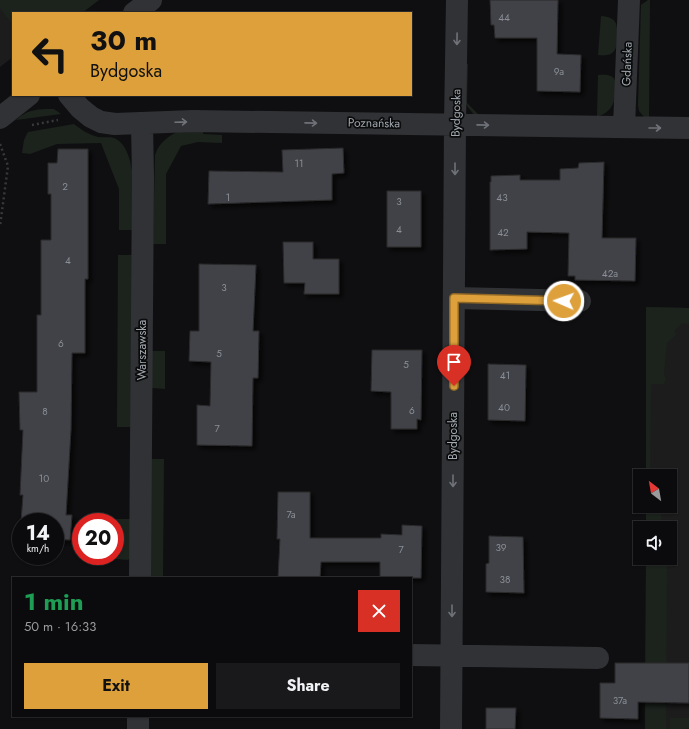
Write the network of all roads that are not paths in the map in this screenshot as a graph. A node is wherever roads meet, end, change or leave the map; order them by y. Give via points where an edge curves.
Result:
1 (151, 0) edge
2 (457, 0) edge
3 (629, 0) edge
4 (135, 12) edge
5 (28, 96) edge
6 (74, 102) edge
7 (0, 118) edge
8 (142, 123) junction
9 (455, 124) junction
10 (624, 127) junction
11 (689, 128) edge
12 (454, 298) junction
13 (580, 301) dead end
14 (140, 577) edge
15 (412, 656) edge
16 (452, 656) junction
17 (598, 658) dead end
18 (138, 717) edge
19 (138, 729) edge
20 (451, 729) edge

1 - 4 street
2 -> 9 street, Bydgoska
3 - 10 street, Gdańska
5 - 7 street
6 - 8 street, Poznańska via 91,118 101,122
8 -> 9 street, Poznańska
8 - 14 street, Warszawska
9 -> 10 street, Poznańska
9 -> 12 street, Bydgoska
10 -> 11 street, Poznańska
12 - 13 street
12 -> 16 street, Bydgoska
15 - 16 street
16 - 17 street
16 - 20 street, Bydgoska
18 - 19 street

